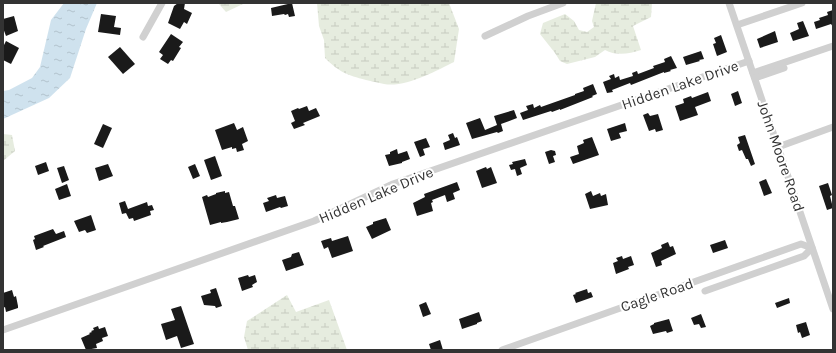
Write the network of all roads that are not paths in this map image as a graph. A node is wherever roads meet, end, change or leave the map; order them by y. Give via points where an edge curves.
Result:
1 (162, 3) edge
2 (563, 3) edge
3 (729, 3) edge
4 (802, 3) edge
5 (737, 25) junction
6 (485, 36) dead end
7 (143, 37) dead end
8 (833, 46) edge
9 (833, 50) edge
10 (749, 61) junction
11 (754, 76) junction
12 (833, 127) edge
13 (778, 147) junction
14 (812, 248) junction
15 (705, 291) dead end
16 (833, 308) edge
17 (3, 330) edge
18 (502, 350) edge

1 - 7 street
2 - 6 street
3 - 5 street, John Moore Road
4 - 5 street
5 - 10 street, John Moore Road
8 - 11 street
9 - 11 street
10 - 11 street, John Moore Road
10 - 17 street, Hidden Lake Drive via 393,184 314,221
11 - 13 street, John Moore Road
12 - 13 street
13 - 14 street, John Moore Road
14 - 15 street via 804,256
14 - 16 street, John Moore Road
14 - 18 street, Cagle Road via 801,244

